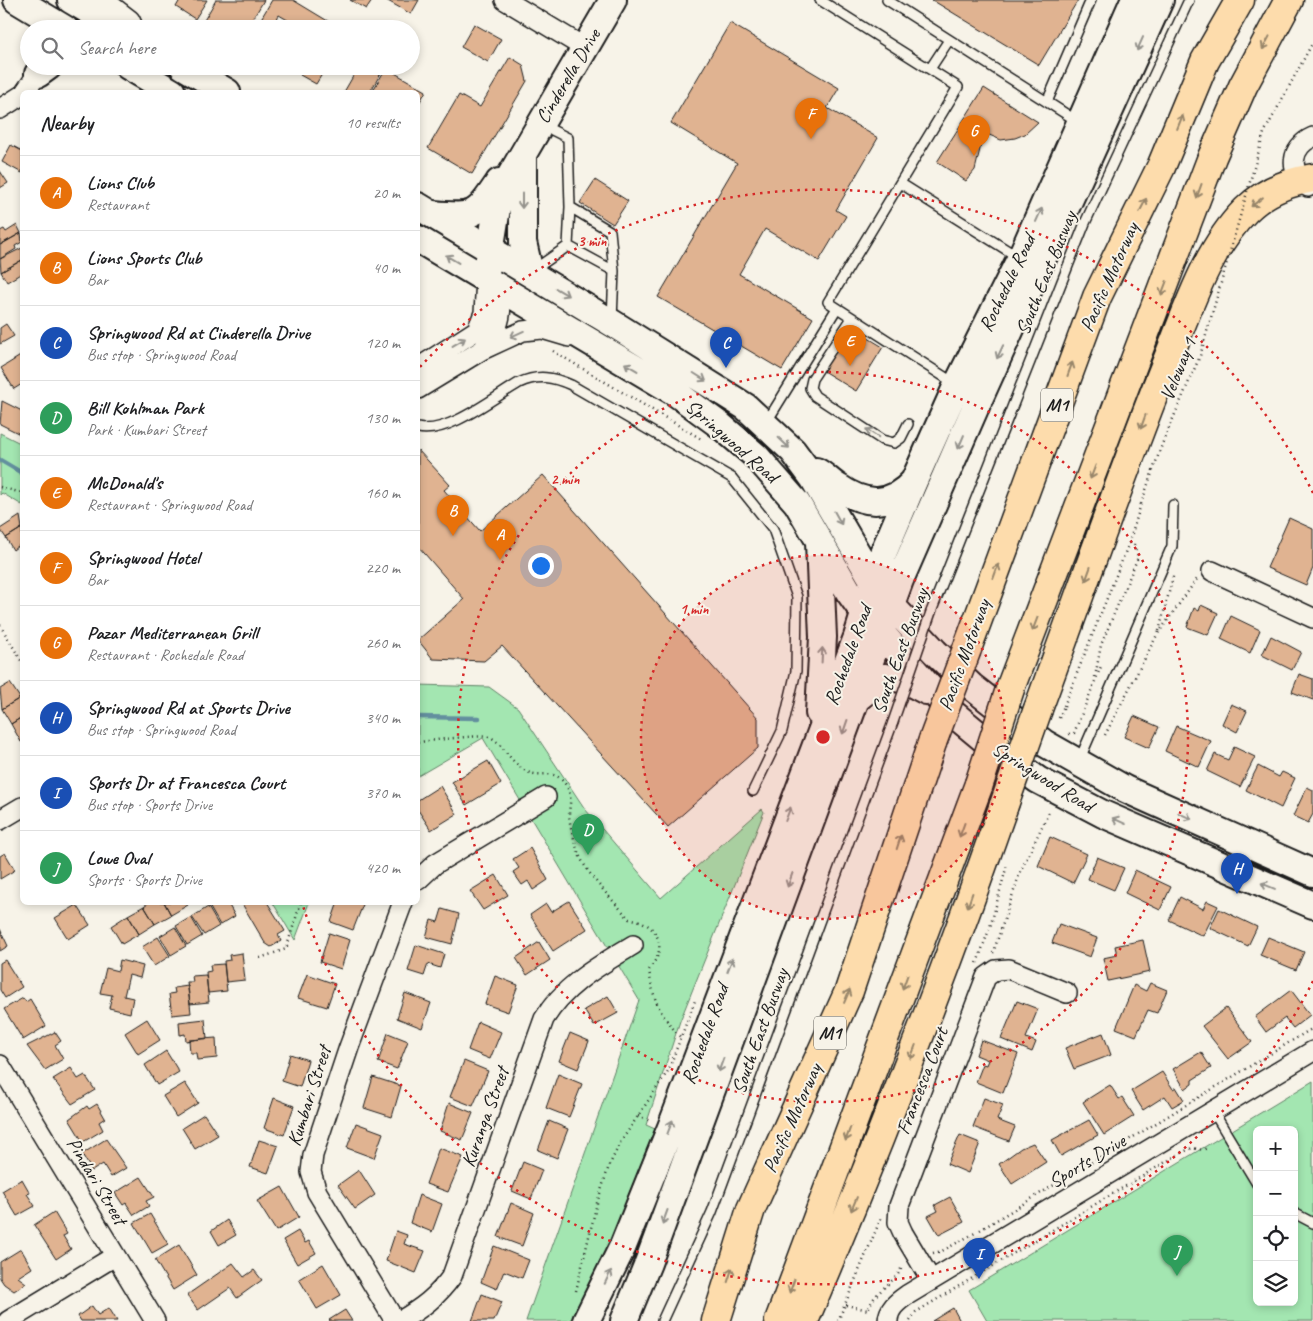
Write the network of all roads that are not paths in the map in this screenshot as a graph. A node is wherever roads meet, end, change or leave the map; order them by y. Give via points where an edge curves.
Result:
1 (13, 0) edge
2 (17, 0) edge
3 (505, 0) edge
4 (613, 0) edge
5 (820, 0) edge
6 (887, 0) edge
7 (1090, 0) edge
8 (1134, 0) edge
9 (1160, 0) edge
10 (1189, 0) edge
11 (1240, 0) edge
12 (1289, 0) edge
13 (85, 2) edge
14 (30, 20) edge
15 (50, 20) edge
16 (72, 20) edge
17 (108, 20) edge
18 (130, 20) edge
19 (949, 40) junction
20 (585, 48) junction
21 (930, 69) junction
22 (142, 75) edge
23 (198, 75) edge
24 (36, 79) edge
25 (23, 90) edge
26 (168, 90) edge
27 (224, 90) edge
28 (20, 92) edge
29 (1047, 102) junction
30 (0, 109) edge
31 (1080, 123) junction
32 (540, 124) junction
33 (1313, 137) edge
34 (523, 152) junction
35 (900, 183) junction
36 (1309, 183) edge
37 (570, 207) junction
38 (424, 210) edge
39 (420, 240) edge
40 (568, 246) junction
41 (491, 250) junction
42 (1020, 258) junction
43 (614, 271) junction
44 (530, 273) junction
45 (492, 283) junction
46 (837, 308) junction
47 (852, 318) junction
48 (612, 323) junction
49 (597, 346) junction
50 (482, 350) junction
51 (420, 367) edge
52 (957, 385) junction
53 (420, 388) edge
54 (765, 424) junction
55 (908, 424) dead end
56 (420, 428) edge
57 (802, 463) junction
58 (914, 481) junction
59 (1173, 505) dead end
60 (819, 538) junction
61 (1212, 571) road end
62 (874, 582) junction
63 (891, 605) junction
64 (864, 613) junction
65 (1313, 618) edge
66 (881, 633) junction
67 (854, 700) junction
68 (950, 711) junction
69 (817, 739) junction
70 (1078, 764) junction
71 (753, 791) dead end
72 (546, 797) dead end
73 (20, 808) edge
74 (0, 820) edge
75 (1313, 873) edge
76 (420, 878) edge
77 (402, 905) edge
78 (1313, 905) edge
79 (633, 944) dead end
80 (1067, 993) dead end
81 (1313, 1051) edge
82 (0, 1065) edge
83 (1213, 1111) junction
84 (1253, 1177) edge
85 (1298, 1215) edge
86 (1313, 1223) edge
87 (115, 1256) junction
88 (932, 1280) junction
89 (888, 1318) edge
90 (8, 1321) edge
91 (156, 1321) edge
92 (396, 1321) edge
93 (400, 1321) edge
94 (586, 1321) edge
95 (624, 1321) edge
96 (662, 1321) edge
97 (716, 1321) edge
98 (779, 1321) edge
99 (804, 1321) edge

1 - 14 main road
2 - 15 main road
3 - 20 street
4 - 20 main road, Cinderella Drive
5 - 21 lane
6 - 19 lane
7 - 29 lane
8 - 31 main road, Rochedale Road
9 -> 63 main road, Rochedale Road via 980,397
10 - 96 lane, South East Busway, bridge via 1084,223 932,612 712,1212
97 -> 11 highway, Pacific Motorway / M1, bridge via 751,1209 849,991 933,740 1097,297 1162,167 1205,61
12 -> 98 highway, bridge via 1243,86 1212,158 1011,686 979,784
13 - 16 street
13 - 17 main road
13 - 18 street
19 - 21 lane
19 - 29 lane
20 - 32 main road, Cinderella Drive
21 - 35 lane via 958,87
22 - 26 main road
23 - 27 main road
24 - 25 street
28 - 30 street
29 - 31 lane
42 -> 31 main road, Rochedale Road
32 - 34 main road, Cinderella Drive
32 - 37 lane via 568,138
33 - 36 street via 1301,144 1295,155 1295,172
34 - 38 main road via 472,214 463,216
34 - 41 main road via 502,191 493,225
34 -> 44 main road via 524,242
35 - 42 lane
35 - 46 lane via 828,302
36 -> 99 highway, bridge via 1273,190 1246,211 1210,260 1150,404 1051,707 1004,805 956,943 868,1172
37 - 40 lane
37 - 43 lane via 610,231
38 - 41 main road, Springwood Road
45 -> 39 main road, Springwood Road
40 - 43 lane
40 - 44 lane
41 - 44 main road, Springwood Road
41 - 45 main road
42 - 52 main road, Rochedale Road
43 - 48 lane
44 -> 48 main road, Springwood Road
45 - 49 main road, Springwood Road
45 - 50 street via 501,310 499,325
51 -> 45 street via 477,330
46 - 47 lane
46 - 54 lane
47 - 52 lane
55 -> 47 lane via 901,438 894,443 882,440 815,396 810,388 812,379
48 -> 54 main road, Springwood Road via 725,393
49 -> 50 street via 534,329
60 -> 49 main road, Springwood Road via 779,480 722,426 673,391
50 - 53 street
52 - 58 main road, Rochedale Road
54 -> 57 main road, Springwood Road
56 - 71 lane via 443,428 527,379 547,377 571,385 732,478 773,529 797,597 796,671 782,731
57 - 58 main road via 846,493 865,501 898,495
57 -> 62 main road, Springwood Road via 824,493
58 - 62 main road, Rochedale Road
59 - 70 lane via 1172,546
60 - 64 main road, Springwood Road
69 -> 60 main road via 823,637
61 - 65 street
62 - 63 main road, Springwood Road
62 - 64 main road, Rochedale Road
63 - 66 main road, Rochedale Road
63 - 70 main road, Springwood Road via 971,686 1044,743
64 - 66 main road, Springwood Road
64 - 69 main road, Rochedale Road
66 - 67 main road, Rochedale Road
66 - 68 main road, Springwood Road
67 - 68 main road via 877,681 894,676 922,688
67 -> 95 main road, Rochedale Road
78 -> 68 main road, Springwood Road via 1110,817 1055,789 988,744
94 -> 69 main road, Rochedale Road via 623,1246 671,1127
70 -> 75 main road, Springwood Road
72 - 76 street via 435,864
73 - 74 street
77 - 92 street, Kumbari Street via 349,1047 313,1155 311,1172 317,1192
79 - 93 street, Kuranga Street via 575,981 544,1019 452,1276 428,1304
80 - 88 street, Francesca Court via 1010,969 996,970 986,977 899,1206 898,1222
81 - 83 street, Sports Drive
82 - 87 street, Pindari Street
83 - 84 lane
83 - 88 street, Sports Drive
85 - 86 lane
87 - 90 street
87 - 91 street, Pindari Street
88 - 89 street, Sports Drive via 899,1301

